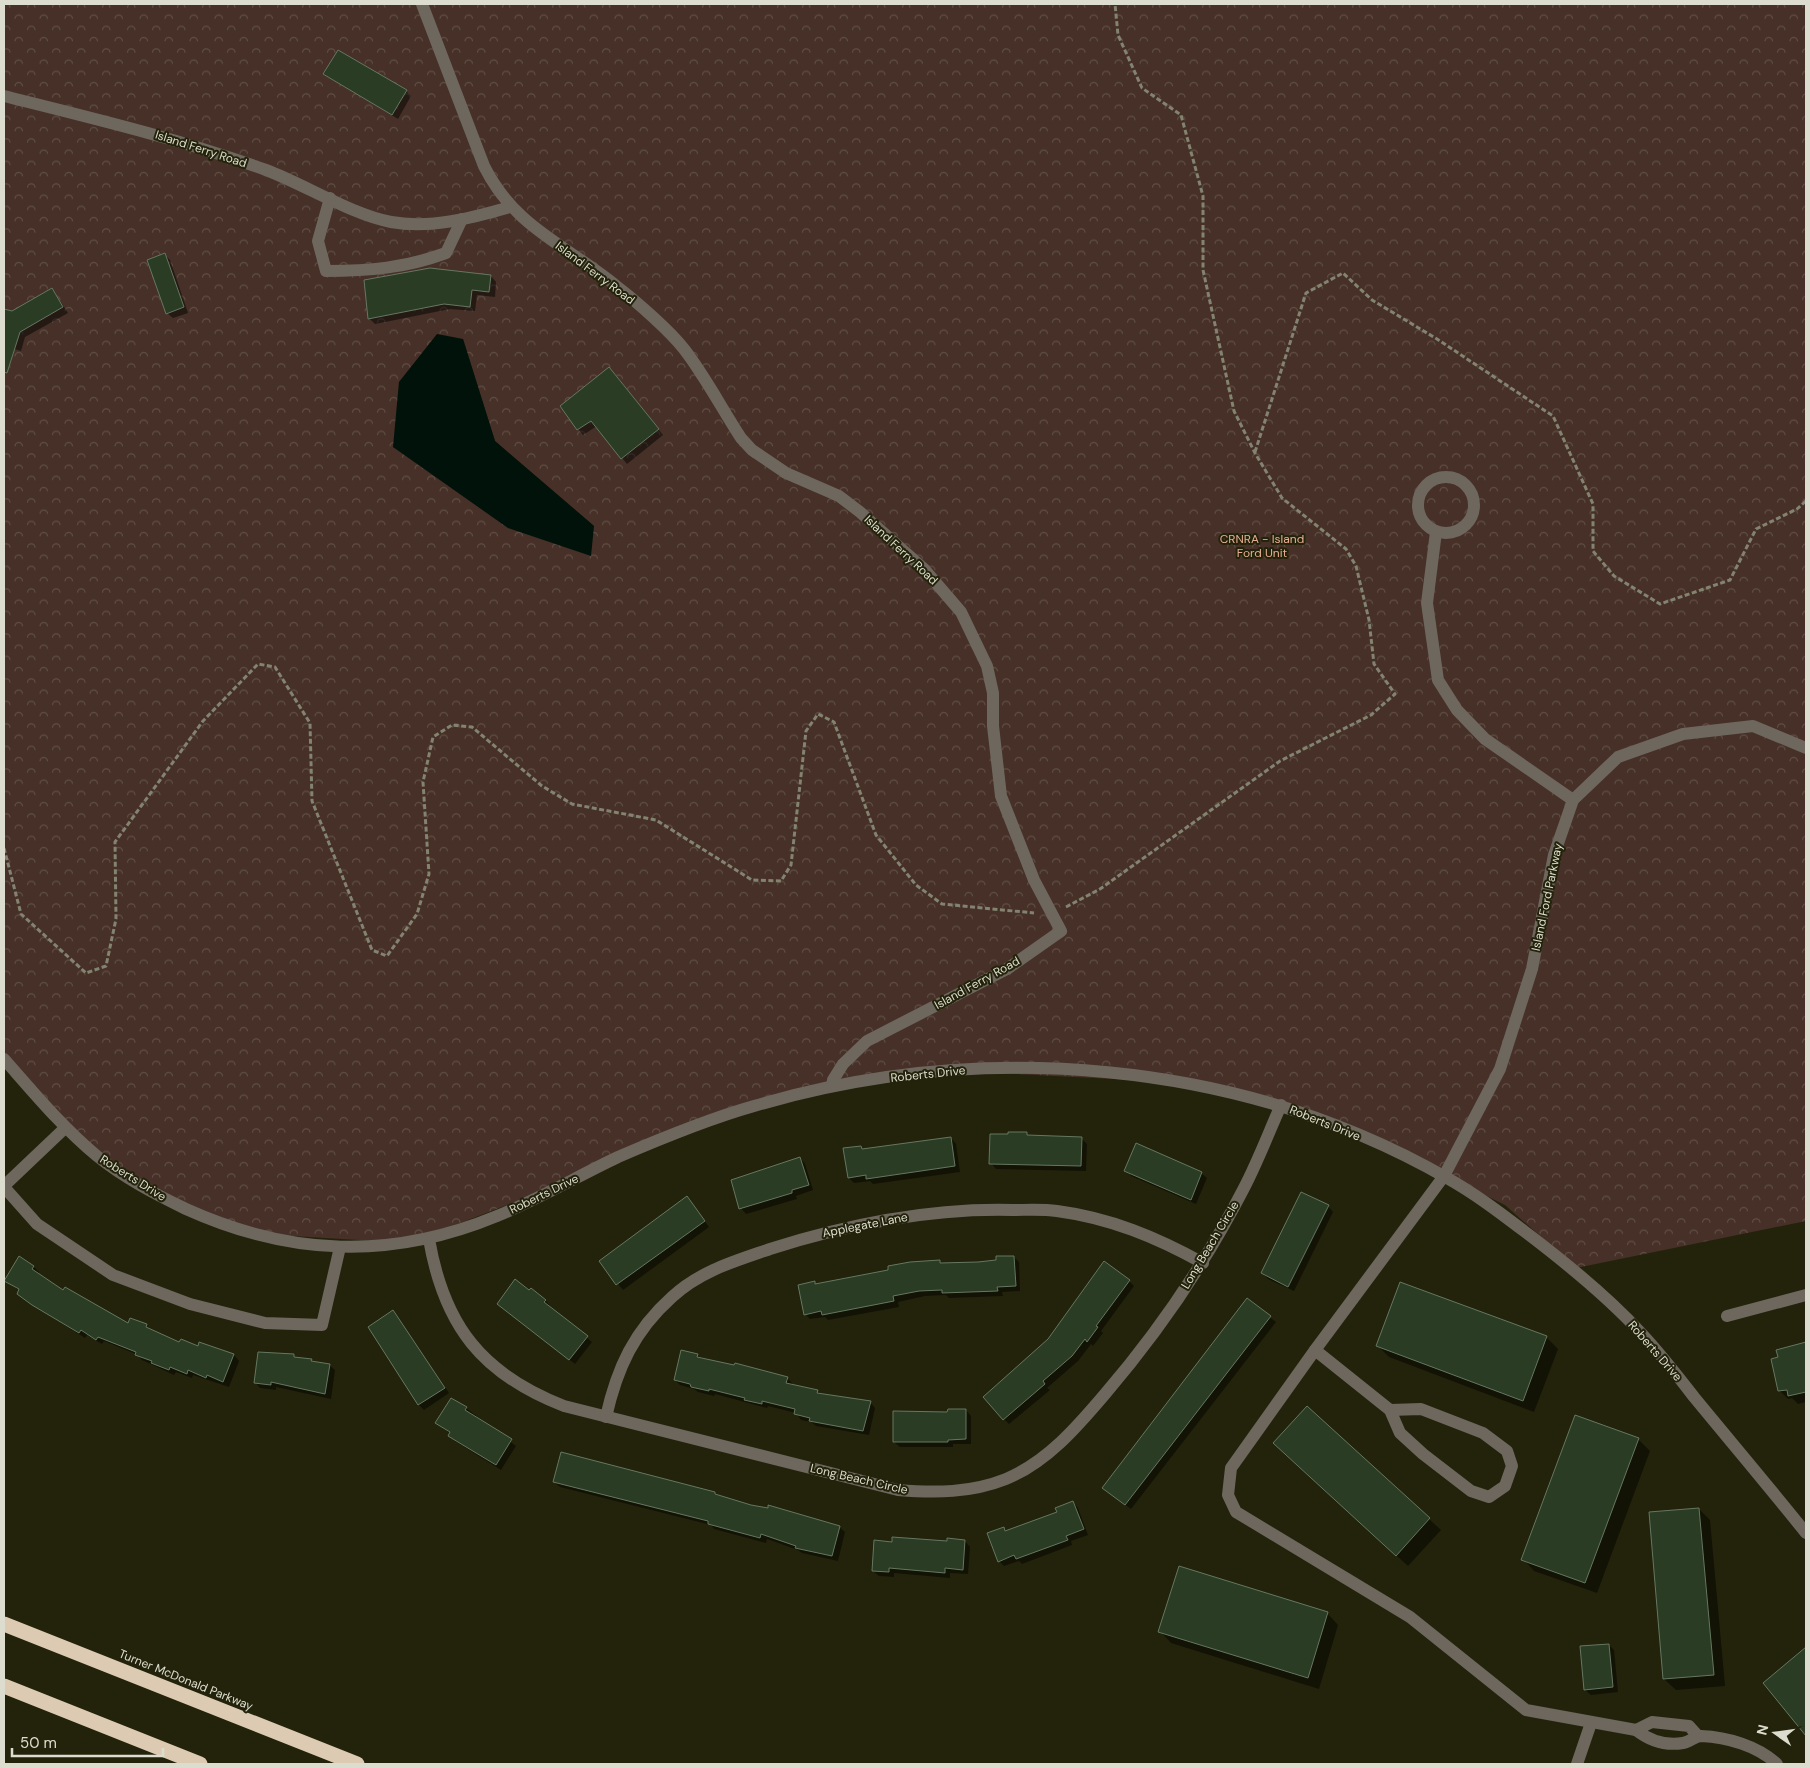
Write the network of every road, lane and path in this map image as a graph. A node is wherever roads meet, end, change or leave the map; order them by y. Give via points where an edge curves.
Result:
1 (422, 4) edge
2 (1115, 4) edge
3 (4, 96) edge
4 (330, 198) junction
5 (510, 207) junction
6 (462, 219) junction
7 (1255, 453) junction
8 (1806, 501) edge
9 (1436, 532) junction
10 (1806, 748) edge
11 (1572, 800) junction
12 (4, 848) edge
13 (1051, 915) junction
14 (4, 1059) edge
15 (832, 1086) junction
16 (1281, 1105) junction
17 (65, 1128) junction
18 (1444, 1176) junction
19 (4, 1187) edge
20 (429, 1239) junction
21 (340, 1247) junction
22 (1202, 1263) junction
23 (1806, 1295) edge
24 (1727, 1316) dead end
25 (1315, 1350) junction
26 (1390, 1410) junction
27 (606, 1417) junction
28 (1806, 1533) edge
29 (4, 1624) edge
30 (4, 1686) edge
31 (1592, 1723) junction
32 (1636, 1730) junction
33 (1698, 1736) junction
34 (200, 1764) edge
35 (357, 1764) edge
36 (1577, 1764) edge
37 (1777, 1764) edge

1 - 5 street, Island Ferry Road via 484,166
2 - 7 path via 1118,35 1142,88 1181,115 1203,196 1203,270 1234,411
3 - 4 street, Island Ferry Road via 187,142 268,171
4 - 6 street, Island Ferry Road via 390,222 418,224
4 - 6 street via 318,241 326,271 376,270 422,262 446,253
5 - 6 street, Island Ferry Road
5 - 13 street, Island Ferry Road via 531,226 620,288 683,348 752,450 786,473 839,496 860,512 924,569 961,612 987,666 993,693 993,726 1001,796
7 - 8 path via 1306,293 1342,273 1372,300 1553,416 1593,504 1593,551 1614,576 1660,604 1730,580 1756,528 1797,509
7 - 13 path via 1282,498 1346,549 1356,566 1369,620 1374,664 1395,694 1371,715 1280,761 1100,890
9 - 9 street via 1422,520 1417,503 1420,494 1424,486 1440,477 1458,479 1471,493 1473,512 1463,528 1455,532
9 - 11 street via 1427,603 1438,680 1457,710 1485,739
10 - 11 street, Island Ford Parkway via 1753,726 1683,734 1618,757
11 - 18 street, Island Ford Parkway via 1554,855 1532,969 1500,1069
12 - 13 path via 21,914 86,974 106,966 116,919 116,842 203,721 258,664 275,666 310,723 312,801 372,950 387,956 417,914 429,874 422,782 432,737 452,725 472,727 542,786 572,804 656,820 752,880 781,881 791,865 806,731 818,714 834,722 876,835 916,885 942,904
13 - 15 street, Island Ferry Road via 1061,931 1007,969 867,1041 843,1064
14 - 17 street, Roberts Drive
15 - 16 street, Roberts Drive via 948,1070 1062,1068 1176,1080
15 - 20 street, Roberts Drive via 693,1126 496,1217
16 - 18 street, Roberts Drive via 1377,1143
16 - 22 street, Long Beach Circle via 1245,1187
17 - 19 street
17 - 21 street, Roberts Drive via 101,1159 152,1193 222,1225 296,1245
18 - 25 street, Island Ford Parkway
18 - 28 street, Roberts Drive via 1480,1198 1570,1266 1642,1333
19 - 21 street via 37,1224 112,1275 190,1304 265,1323 322,1325
20 - 21 street, Roberts Drive via 363,1248
20 - 27 street, Long Beach Circle via 435,1272 446,1304 484,1359 536,1396
22 - 27 street, Applegate Lane via 1132,1228 1055,1211 990,1209 937,1212 821,1233 722,1265 673,1295 649,1319 628,1350 614,1384
22 - 27 street, Long Beach Circle via 1140,1353 1069,1437 1029,1467 980,1487 941,1493 898,1490
23 - 24 street
25 - 26 street
25 - 31 street, Island Ford Parkway via 1231,1468 1228,1495 1236,1512 1410,1617 1526,1710
26 - 26 street via 1421,1409 1483,1432 1507,1451 1512,1466 1506,1486 1489,1497 1471,1491 1400,1432
29 - 35 highway, Turner McDonald Parkway
30 - 34 highway
31 - 32 street, Island Ford Parkway
31 - 36 street
32 - 33 street via 1650,1741 1684,1743
32 - 33 street via 1652,1722 1689,1726
33 - 37 street via 1728,1739 1767,1755

